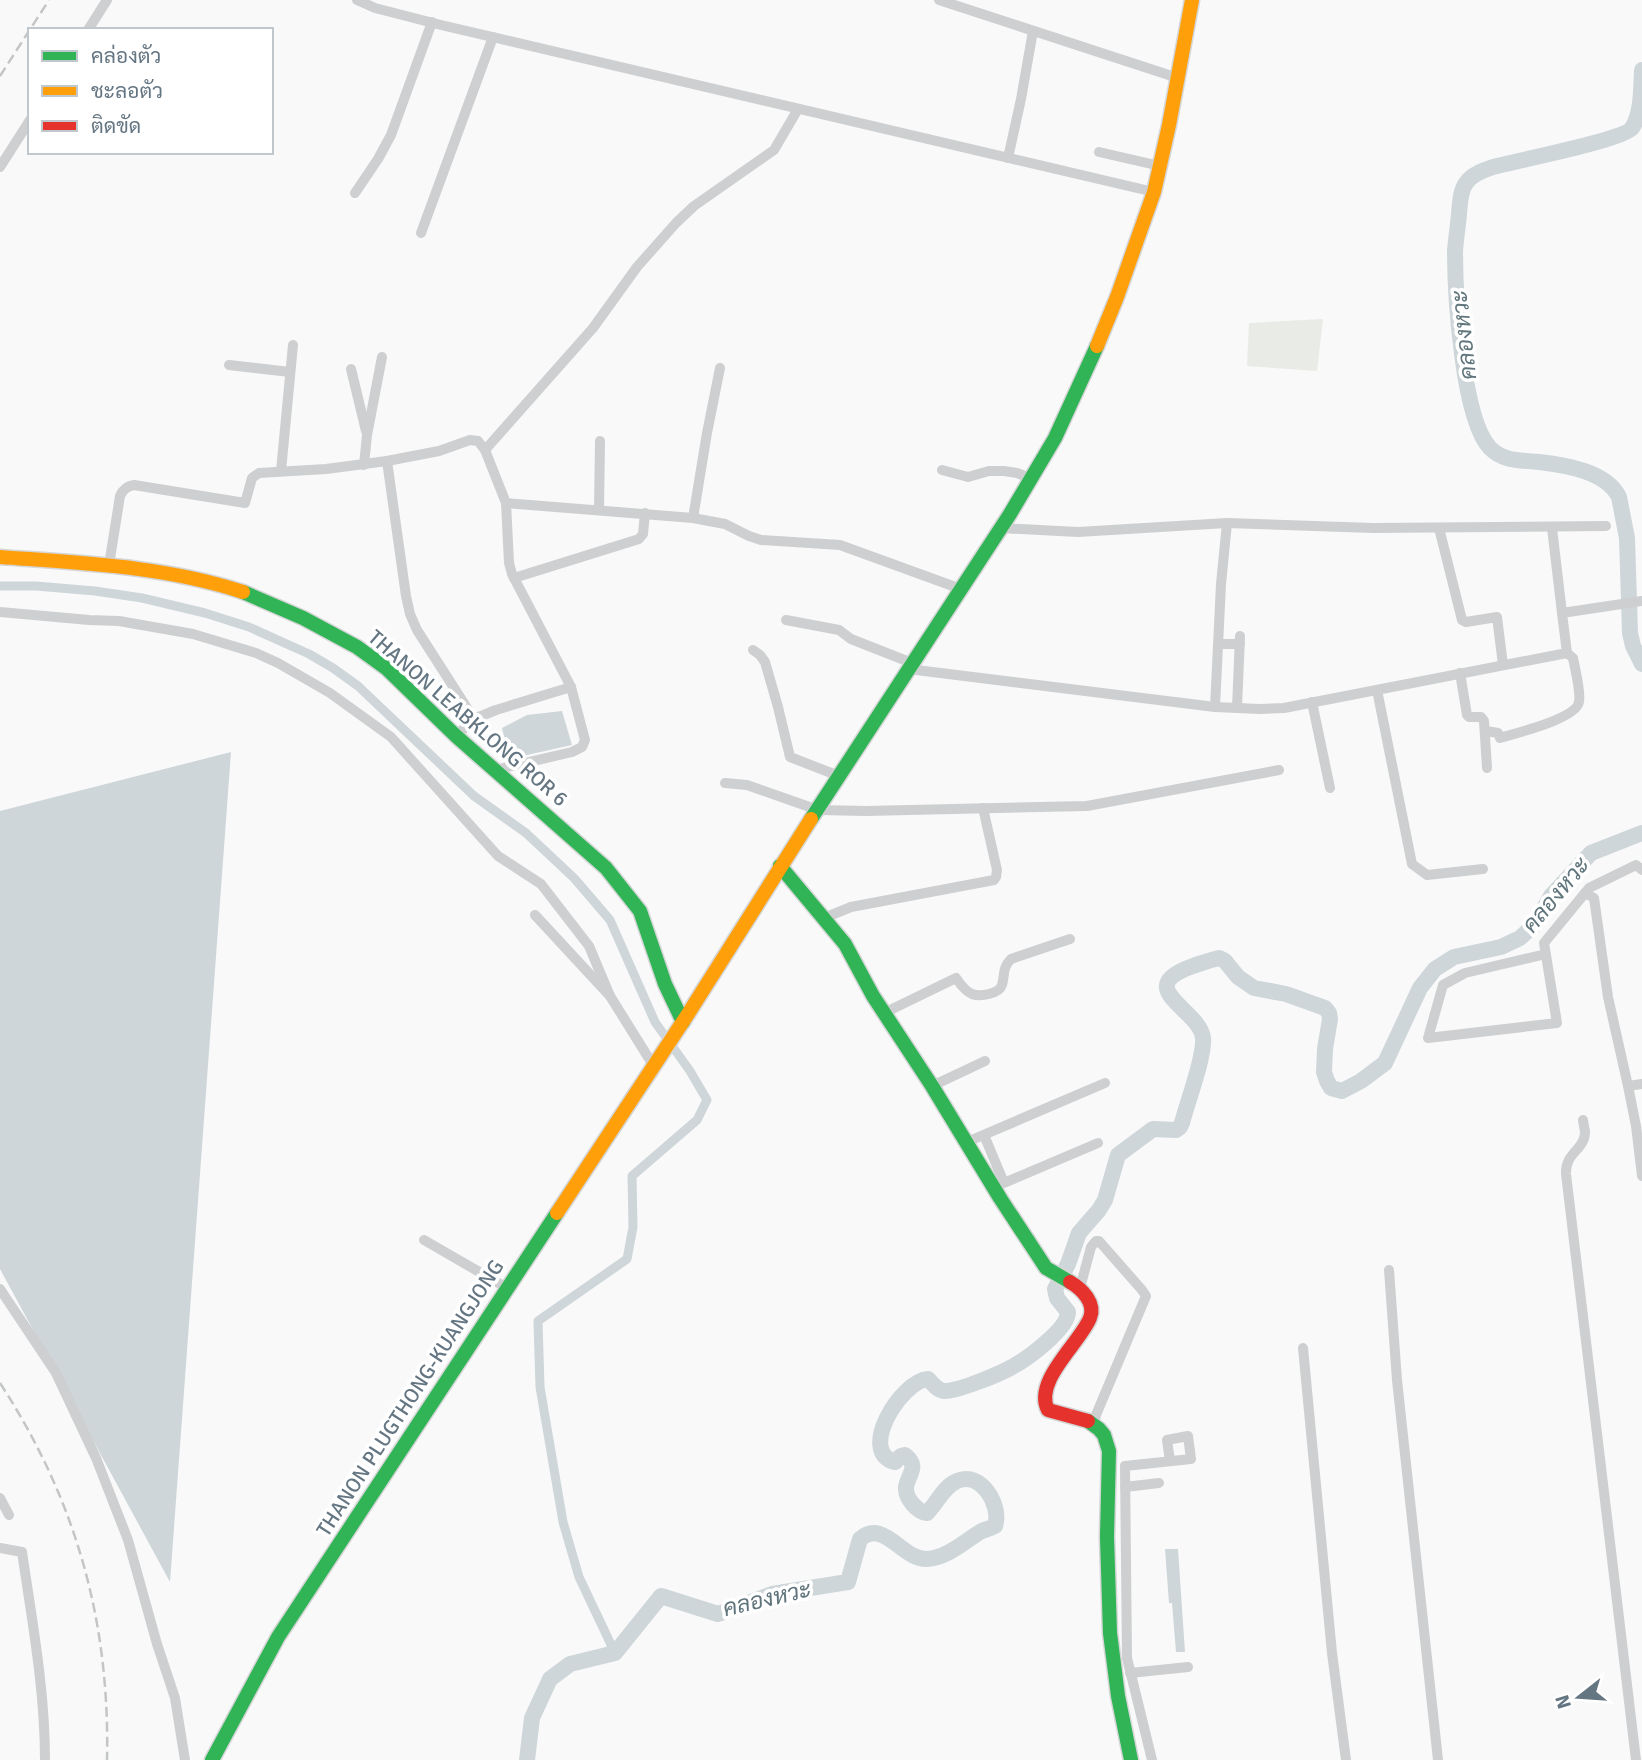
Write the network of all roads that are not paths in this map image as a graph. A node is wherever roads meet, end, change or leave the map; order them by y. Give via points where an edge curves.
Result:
1 (107, 0) edge
2 (357, 0) edge
3 (939, 0) edge
4 (1192, 0) edge
5 (432, 22) junction
6 (89, 28) edge
7 (1033, 31) junction
8 (493, 37) junction
9 (1178, 78) junction
10 (798, 109) junction
11 (28, 123) edge
12 (1099, 152) dead end
13 (1008, 158) junction
14 (1160, 166) junction
15 (0, 167) edge
16 (1154, 192) junction
17 (355, 193) dead end
18 (421, 233) dead end
19 (293, 345) dead end
20 (382, 357) dead end
21 (229, 365) dead end
22 (720, 368) dead end
23 (352, 369) dead end
24 (290, 372) junction
25 (366, 435) junction
26 (600, 441) dead end
27 (485, 450) junction
28 (387, 461) junction
29 (364, 465) junction
30 (942, 470) dead end
31 (281, 471) junction
32 (1032, 480) junction
33 (506, 503) junction
34 (599, 509) junction
35 (645, 513) junction
36 (693, 518) junction
37 (1227, 523) junction
38 (1606, 526) dead end
39 (1552, 527) junction
40 (1001, 528) junction
41 (1439, 528) junction
42 (0, 557) edge
43 (109, 565) junction
44 (514, 578) junction
45 (961, 589) junction
46 (1641, 601) edge
47 (0, 612) edge
48 (1562, 612) junction
49 (786, 620) dead end
50 (1218, 644) junction
51 (753, 650) dead end
52 (1567, 653) junction
53 (1503, 665) junction
54 (910, 666) junction
55 (1460, 673) junction
56 (571, 687) junction
57 (1377, 690) junction
58 (1312, 702) junction
59 (1215, 707) junction
60 (1237, 708) junction
61 (474, 719) junction
62 (1486, 731) junction
63 (456, 736) junction
64 (1487, 768) dead end
65 (1279, 770) dead end
66 (495, 771) junction
67 (839, 776) junction
68 (725, 783) dead end
69 (1330, 788) dead end
70 (983, 808) junction
71 (818, 810) junction
72 (780, 866) junction
73 (1483, 869) dead end
74 (1642, 870) edge
75 (1585, 892) junction
76 (535, 915) dead end
77 (824, 918) junction
78 (1070, 939) dead end
79 (1546, 954) junction
80 (610, 996) junction
81 (884, 1013) junction
82 (683, 1021) junction
83 (985, 1061) dead end
84 (653, 1065) junction
85 (1105, 1083) dead end
86 (1642, 1084) edge
87 (932, 1086) junction
88 (1628, 1086) junction
89 (1583, 1120) dead end
90 (1639, 1126) edge
91 (984, 1135) junction
92 (967, 1142) junction
93 (1098, 1143) dead end
94 (1642, 1176) edge
95 (424, 1240) dead end
96 (1389, 1270) dead end
97 (1078, 1287) junction
98 (507, 1288) junction
99 (0, 1289) edge
100 (1303, 1349) dead end
101 (1097, 1426) junction
102 (1170, 1461) dead end
103 (1159, 1483) dead end
104 (1125, 1487) junction
105 (0, 1498) edge
106 (9, 1515) dead end
107 (0, 1548) edge
108 (1188, 1667) dead end
109 (1130, 1673) junction
110 (45, 1760) edge
111 (185, 1760) edge
112 (212, 1760) edge
113 (1131, 1760) edge
114 (1152, 1760) edge
115 (1346, 1760) edge
116 (1438, 1760) edge
117 (1636, 1760) edge

1 - 6 street
2 - 5 street
3 - 7 street
4 - 9 street, THANON PLUGTHONG-KUANGJONG
5 - 8 street
5 - 17 street via 391,135
7 - 9 street
7 - 13 street
8 - 10 street
8 - 18 street
9 - 14 street, THANON PLUGTHONG-KUANGJONG
10 - 13 street
10 - 27 street via 774,150 676,223 593,328
11 - 15 street
12 - 14 street
13 - 16 street
14 - 16 street, THANON PLUGTHONG-KUANGJONG
16 - 32 street, THANON PLUGTHONG-KUANGJONG via 1088,368
19 - 24 street
20 - 25 street
21 - 24 street
22 - 36 street
23 - 25 street
24 - 31 street
25 - 29 street
26 - 34 street
27 - 28 street via 478,441 470,440
27 - 33 street
28 - 29 street
28 - 61 street via 410,614
29 - 31 street
30 - 32 street via 968,477 1004,471
31 - 43 street via 254,475 245,503 134,485 125,488
32 - 40 street, THANON PLUGTHONG-KUANGJONG
33 - 34 street
33 - 44 street via 509,566
34 - 35 street
35 - 36 street
35 - 44 street via 639,540
36 - 45 street via 725,524 761,540 844,546
37 - 40 street via 1078,532
37 - 41 street
37 - 50 street
38 - 39 street
39 - 41 street
39 - 48 street
40 - 45 street, THANON PLUGTHONG-KUANGJONG
41 - 53 street via 1462,620 1497,617
42 - 43 street, THANON LEABKLONG ROR 6
43 - 63 street, THANON LEABKLONG ROR 6 via 195,578 303,618 357,646 386,668
44 - 56 street
45 - 54 street, THANON PLUGTHONG-KUANGJONG
46 - 48 street
47 - 80 street via 119,621 193,634 256,653 330,693 391,737 498,856 541,884 589,946
48 - 52 street
49 - 54 street via 839,630
50 - 59 street
50 - 60 street via 1240,640
51 - 67 street via 765,662 790,757
52 - 53 street
52 - 62 street via 1573,658 1579,698 1574,711 1500,738 1498,733
53 - 55 street
54 - 59 street
54 - 67 street, THANON PLUGTHONG-KUANGJONG
55 - 57 street
55 - 62 street via 1466,715 1482,719
56 - 61 street
56 - 66 street via 585,740 582,747
57 - 58 street
57 - 73 street via 1412,864 1427,875
58 - 60 street via 1272,709
58 - 69 street
59 - 60 street
61 - 63 street
62 - 64 street
63 - 66 street, THANON LEABKLONG ROR 6
65 - 70 street via 1087,806
66 - 82 street, THANON LEABKLONG ROR 6 via 606,868 640,911 664,984
67 - 71 street, THANON PLUGTHONG-KUANGJONG
68 - 71 street via 747,785
70 - 71 street
70 - 77 street via 997,870 994,880 851,907
71 - 72 street, THANON PLUGTHONG-KUANGJONG
72 - 77 street
72 - 82 street, THANON PLUGTHONG-KUANGJONG
74 - 75 street via 1636,865
75 - 79 street via 1544,943
75 - 88 street via 1594,898 1608,997
76 - 80 street
77 - 81 street via 845,944
78 - 81 street via 1011,959 996,991 973,994 956,978
79 - 79 street via 1465,973 1443,985 1428,1038 1557,1023
80 - 84 street
81 - 87 street
82 - 84 street, THANON PLUGTHONG-KUANGJONG
83 - 87 street
84 - 98 street, THANON PLUGTHONG-KUANGJONG
85 - 91 street
86 - 88 street
87 - 92 street
88 - 90 street
89 - 117 street via 1585,1136 1568,1160 1566,1174
90 - 94 street
91 - 92 street
91 - 93 street via 1004,1182
92 - 97 street via 1046,1268
95 - 98 street
96 - 116 street
97 - 101 street via 1091,1304 1091,1316 1050,1381 1044,1404 1057,1414 1087,1419
97 - 101 street via 1091,1247 1099,1241 1146,1296 1096,1415
98 - 112 street, THANON PLUGTHONG-KUANGJONG via 278,1637
99 - 111 street via 56,1373 96,1458 128,1540 175,1698
100 - 115 street
101 - 113 street via 1110,1451 1110,1642
102 - 104 street via 1125,1466
103 - 104 street
104 - 109 street
105 - 106 street
107 - 110 street via 22,1552 36,1646
108 - 109 street
109 - 114 street

